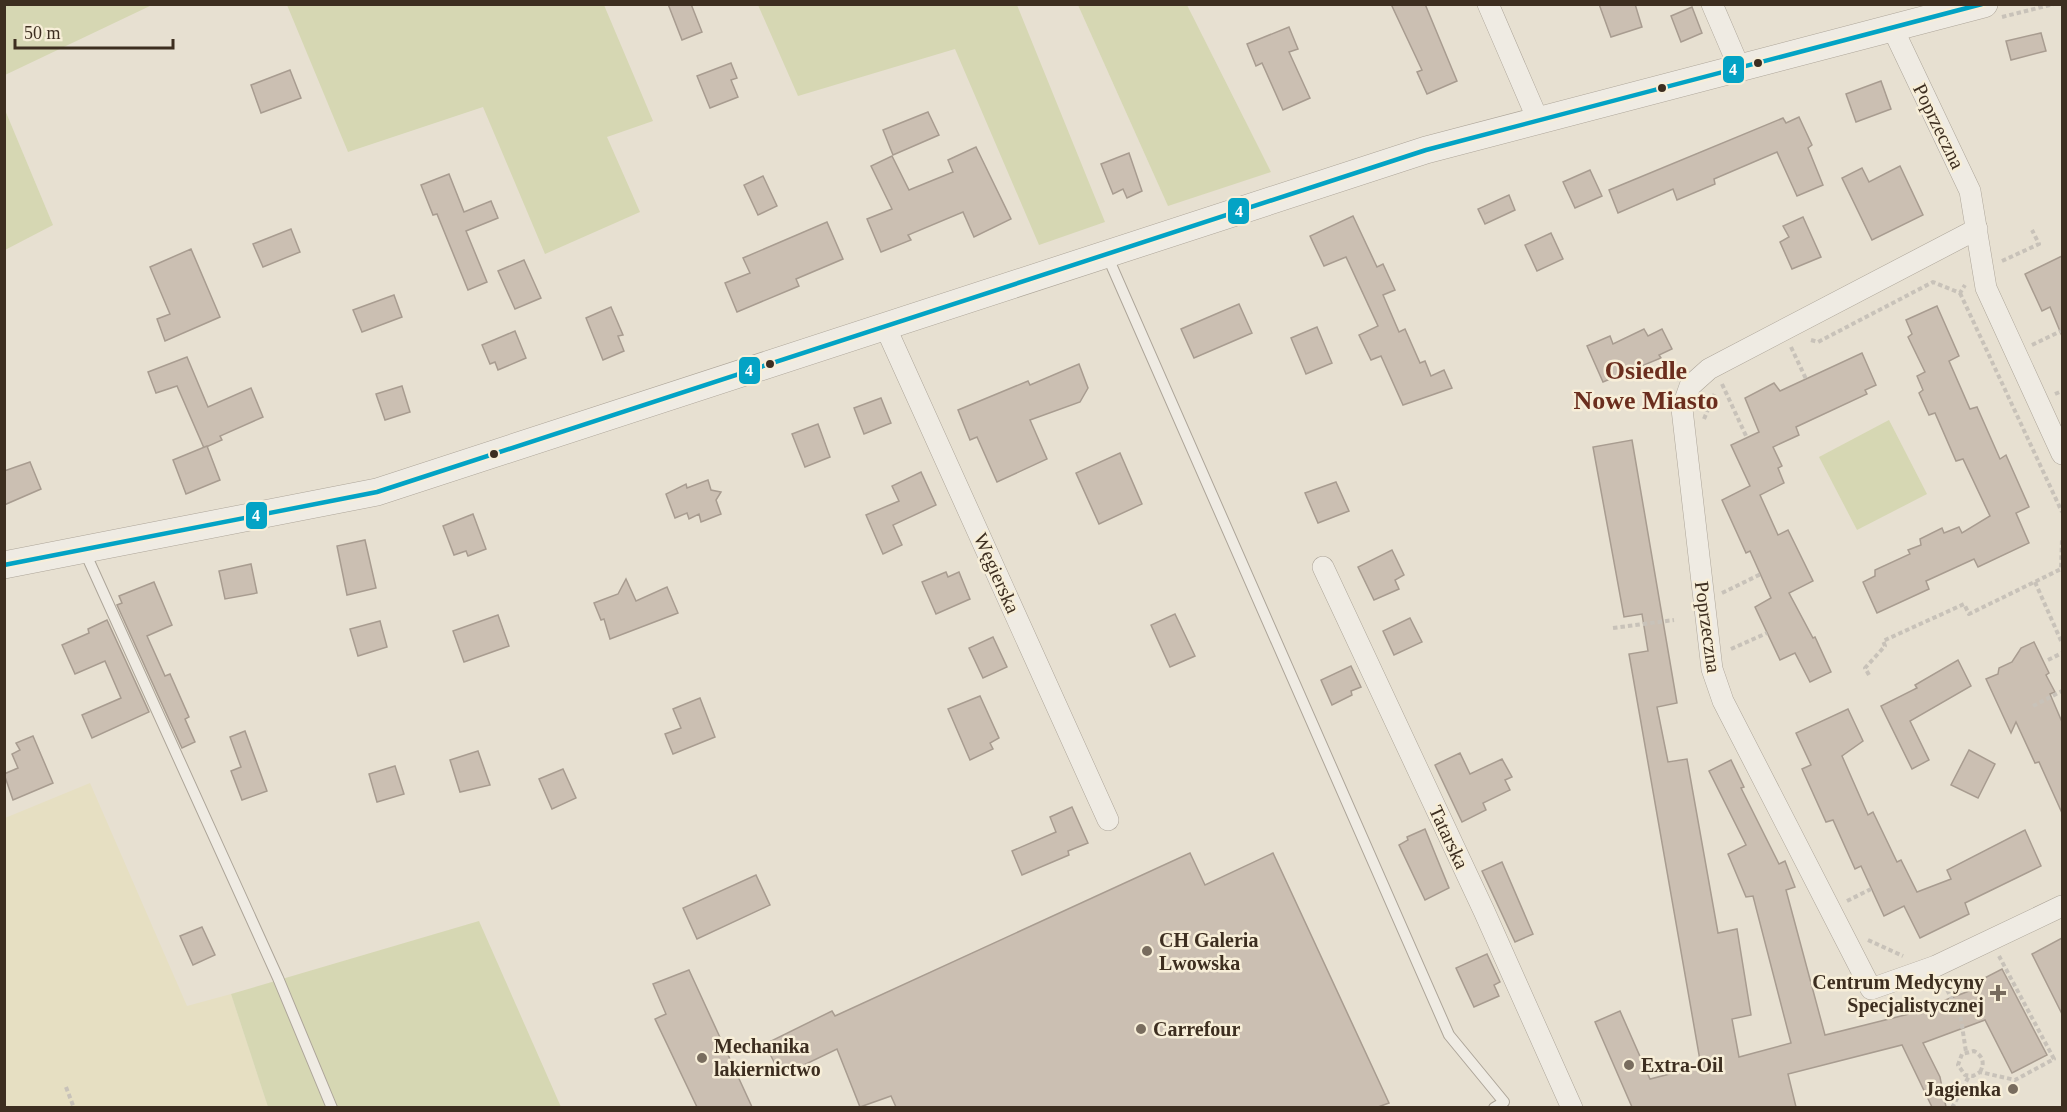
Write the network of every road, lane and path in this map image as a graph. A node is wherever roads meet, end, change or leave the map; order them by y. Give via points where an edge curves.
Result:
1 (1488, 4) edge
2 (1712, 4) edge
3 (2054, 4) edge
4 (1990, 12) edge
5 (1892, 27) junction
6 (1739, 67) junction
7 (1538, 120) junction
8 (1977, 229) junction
9 (2032, 230) dead end
10 (1999, 251) dead end
11 (1106, 253) junction
12 (2001, 261) junction
13 (1981, 271) junction
14 (1960, 293) junction
15 (885, 326) junction
16 (2061, 331) dead end
17 (2027, 335) dead end
18 (1808, 339) dead end
19 (1788, 341) dead end
20 (2032, 345) junction
21 (2036, 355) dead end
22 (1806, 379) dead end
23 (2050, 385) dead end
24 (2058, 404) dead end
25 (1704, 420) dead end
26 (1747, 438) dead end
27 (2062, 454) edge
28 (2062, 512) edge
29 (2062, 540) edge
30 (84, 550) junction
31 (4, 565) edge
32 (1323, 567) dead end
33 (1761, 574) dead end
34 (2035, 582) junction
35 (1716, 596) dead end
36 (1674, 620) dead end
37 (1613, 628) dead end
38 (1767, 633) dead end
39 (2062, 644) edge
40 (1722, 653) dead end
41 (2062, 653) edge
42 (2048, 660) dead end
43 (1869, 675) dead end
44 (2062, 691) edge
45 (2033, 706) dead end
46 (1108, 820) dead end
47 (1871, 889) dead end
48 (1840, 904) dead end
49 (2062, 906) edge
50 (1997, 951) dead end
51 (1936, 966) junction
52 (1966, 1052) junction
53 (1980, 1072) junction
54 (1969, 1076) junction
55 (66, 1087) dead end
56 (1502, 1106) edge
57 (74, 1107) edge
58 (332, 1107) edge
59 (1572, 1107) edge
60 (1952, 1107) edge

1 - 7 street
2 - 6 street
3 - 4 path
4 - 5 street
5 - 6 street
5 - 8 street, Poprzeczna via 1965,180
6 - 7 street
7 - 11 street via 1426,150
8 - 13 street, Poprzeczna
8 - 51 street, Poprzeczna via 1709,369 1690,386 1682,409 1712,669 1723,701 1871,989
9 - 12 path via 2039,244
10 - 12 path
11 - 15 street
11 - 56 lane via 1449,1035
12 - 13 path
13 - 14 path via 1972,276
13 - 27 street, Poprzeczna
14 - 18 path via 1933,282 1818,342
14 - 28 path
15 - 30 street via 364,496
15 - 46 street, Węgierska
16 - 20 path
17 - 20 path
19 - 22 path
20 - 21 path
23 - 24 path
25 - 26 path via 1720,381
29 - 34 path via 2061,569
30 - 31 street
30 - 58 lane via 278,978
32 - 59 street, Tatarska
33 - 35 path
34 - 39 path
34 - 43 path via 1970,614 1964,604 1883,641 1885,646 1865,668
36 - 37 path
38 - 40 path
41 - 42 path
44 - 45 path
47 - 48 path
49 - 51 street, Poprzeczna
50 - 53 path via 2054,1059 2015,1080
51 - 52 path via 1961,1019
52 - 53 path via 1981,1056
52 - 54 path via 1958,1065
53 - 54 path
54 - 60 path
55 - 57 path

